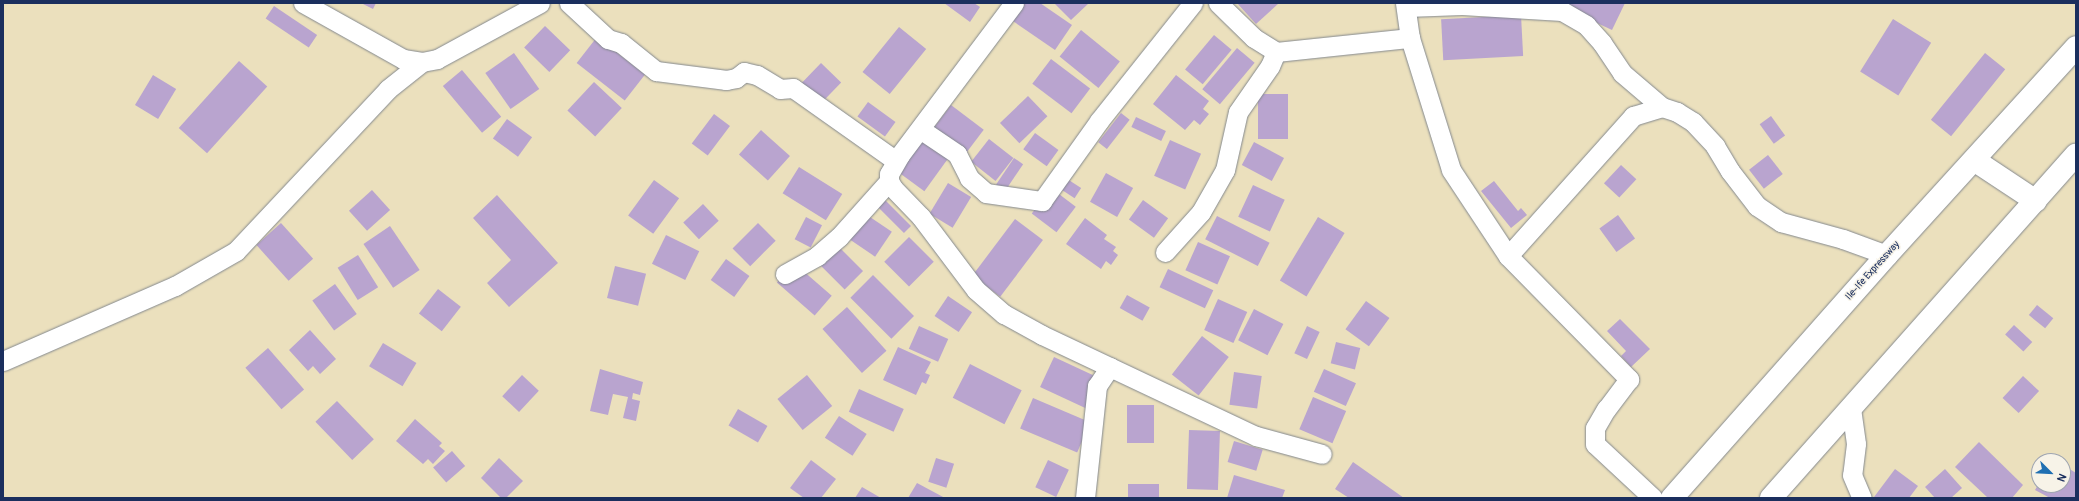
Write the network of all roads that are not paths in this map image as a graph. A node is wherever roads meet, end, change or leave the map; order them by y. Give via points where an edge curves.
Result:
1 (303, 3) edge
2 (540, 3) edge
3 (569, 3) edge
4 (1014, 3) edge
5 (1192, 3) edge
6 (1218, 3) edge
7 (1405, 5) edge
8 (1410, 38) junction
9 (2076, 47) edge
10 (1276, 52) junction
11 (422, 62) junction
12 (1662, 107) junction
13 (920, 129) junction
14 (2076, 155) edge
15 (1974, 160) junction
16 (896, 161) junction
17 (888, 181) junction
18 (2036, 201) junction
19 (1165, 252) dead end
20 (1887, 255) junction
21 (1508, 256) junction
22 (785, 274) dead end
23 (3, 361) edge
24 (1110, 367) junction
25 (1851, 408) junction
26 (1322, 454) dead end
27 (1085, 498) edge
28 (1653, 498) edge
29 (1672, 498) edge
30 (1771, 498) edge
31 (1862, 498) edge

1 - 11 street via 403,59
2 - 11 street via 437,59
3 - 16 street via 608,39 621,43 656,71 726,80 736,78 744,72 757,75 780,89 793,88
4 - 13 street
5 - 13 street via 1099,121 1042,201 986,193 969,178 957,154
6 - 10 street via 1254,38
7 - 8 street
7 - 12 street via 1462,5 1562,11 1586,25 1602,43 1622,74
8 - 10 street
8 - 21 street via 1451,170
9 - 15 highway, Ile-Ife Expressway
10 - 19 street via 1270,66 1238,112 1226,170 1201,212
11 - 23 street via 388,89 236,251 175,286
12 - 20 street via 1678,112 1693,122 1715,146 1730,171 1757,206 1781,222 1843,239
12 - 21 street via 1633,116
13 - 16 street
14 - 18 highway
15 - 18 highway
15 - 20 highway, Ile-Ife Expressway
16 - 17 street
17 - 22 street via 839,237 817,256
17 - 24 street via 921,217 976,290 1004,314
18 - 25 highway
20 - 29 highway, Ile-Ife Expressway
21 - 28 street via 1629,379 1595,428 1596,444
24 - 26 street via 1256,436
24 - 27 street via 1097,386
25 - 30 highway
25 - 31 street via 1856,444 1852,475

